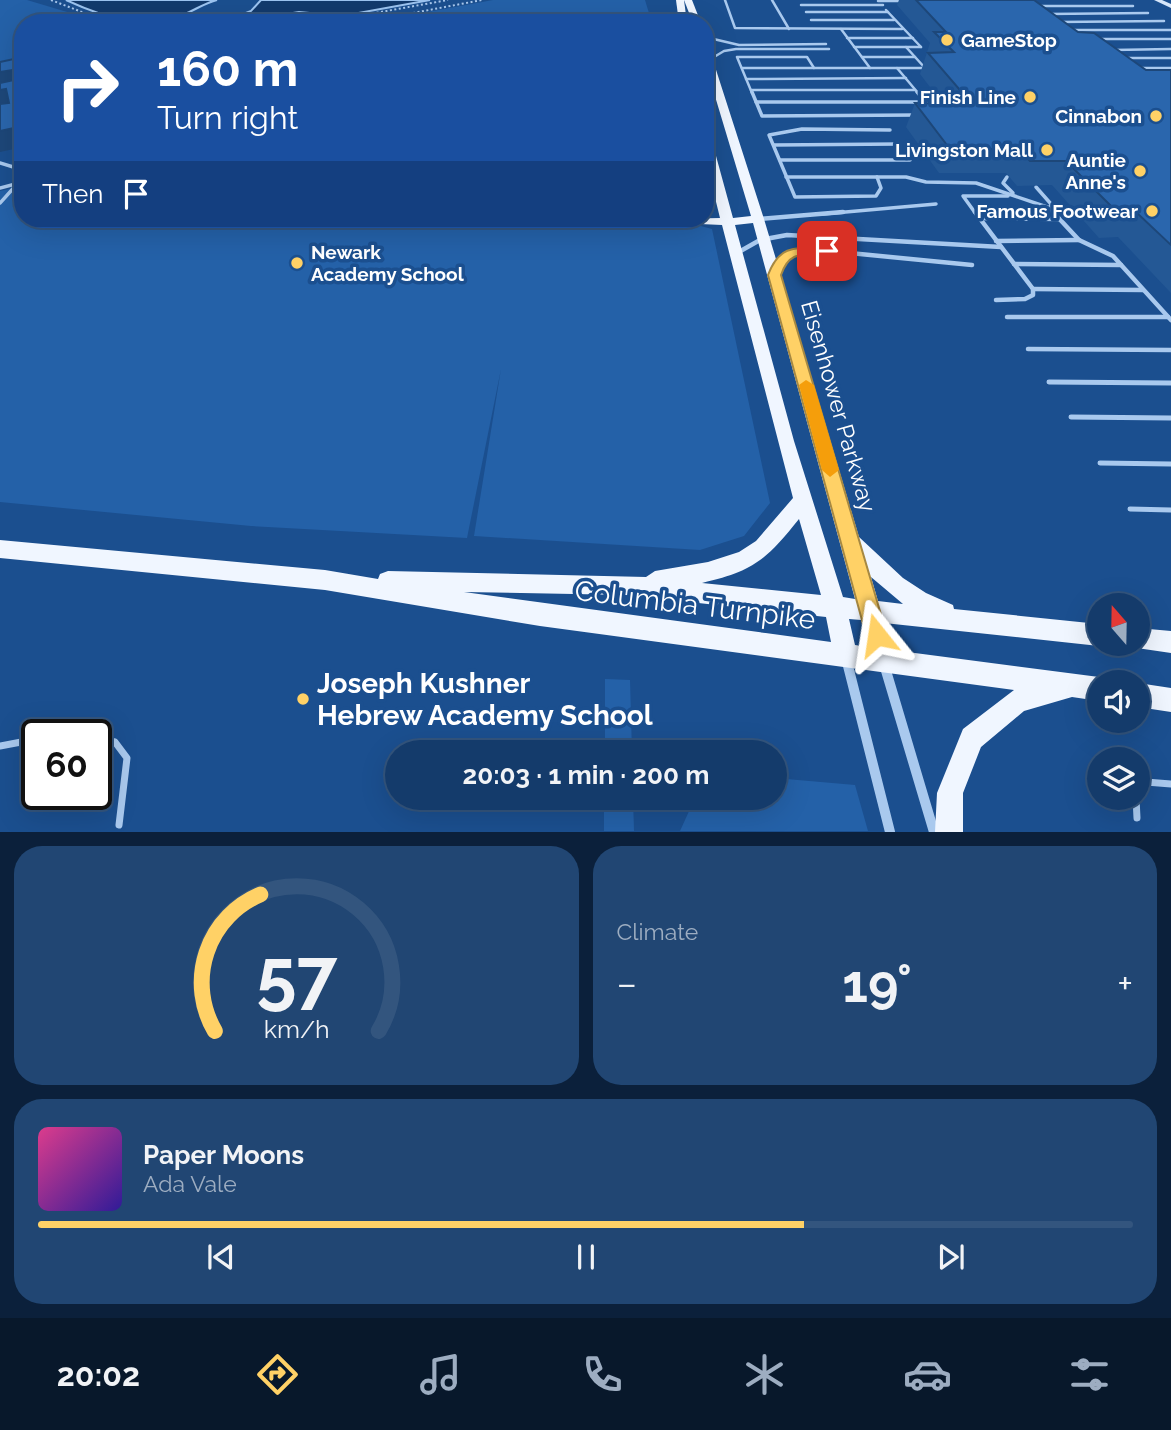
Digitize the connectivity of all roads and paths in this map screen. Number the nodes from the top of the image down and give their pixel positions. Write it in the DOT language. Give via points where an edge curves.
graph roads {
  1 [pos="51,0"];
  2 [pos="448,0"];
  3 [pos="482,0"];
  4 [pos="725,0"];
  5 [pos="772,0"];
  6 [pos="877,0"];
  7 [pos="1157,0"];
  8 [pos="904,1"];
  9 [pos="802,5"];
  10 [pos="883,5"];
  11 [pos="1032,6"];
  12 [pos="1133,6"];
  13 [pos="1171,6"];
  14 [pos="806,12"];
  15 [pos="888,12"];
  16 [pos="1148,13"];
  17 [pos="87,14"];
  18 [pos="369,14"];
  19 [pos="408,14"];
  20 [pos="1040,14"];
  21 [pos="811,20"];
  22 [pos="894,20"];
  23 [pos="1164,21"];
  24 [pos="1050,22"];
  25 [pos="789,29"];
  26 [pos="841,29"];
  27 [pos="902,29"];
  28 [pos="1062,30"];
  29 [pos="1171,30"];
  30 [pos="848,38"];
  31 [pos="913,38"];
  32 [pos="714,39"];
  33 [pos="1088,39"];
  34 [pos="1171,39"];
  35 [pos="826,44"];
  36 [pos="854,47"];
  37 [pos="906,47"];
  38 [pos="829,49"];
  39 [pos="1171,49"];
  40 [pos="1110,50"];
  41 [pos="714,57"];
  42 [pos="862,57"];
  43 [pos="915,57"];
  44 [pos="1124,58"];
  45 [pos="1171,58"];
  46 [pos="742,68"];
  47 [pos="814,68"];
  48 [pos="870,68"];
  49 [pos="897,68"];
  50 [pos="1129,68"];
  51 [pos="1171,68"];
  52 [pos="714,76"];
  53 [pos="906,78"];
  54 [pos="746,79"];
  55 [pos="751,90"];
  56 [pos="915,90"];
  57 [pos="926,102"];
  58 [pos="756,103"];
  59 [pos="890,130"];
  60 [pos="900,144"];
  61 [pos="774,145"];
  62 [pos="780,160"];
  63 [pos="910,160"];
  64 [pos="714,167"];
  65 [pos="786,177"];
  66 [pos="877,177"];
  67 [pos="1007,177"];
  68 [pos="1036,187"];
  69 [pos="14,188"];
  70 [pos="1015,196"];
  71 [pos="0,203"];
  72 [pos="936,204"];
  73 [pos="1050,208"];
  74 [pos="979,218"];
  75 [pos="758,219"];
  76 [pos="1060,219"];
  77 [pos="714,221"];
  78 [pos="729,222"];
  79 [pos="763,238"];
  80 [pos="1079,240"];
  81 [pos="996,241"];
  82 [pos="1001,247"];
  83 [pos="737,253"];
  84 [pos="1014,264"];
  85 [pos="972,265"];
  86 [pos="1121,265"];
  87 [pos="774,275"];
  88 [pos="1033,289"];
  89 [pos="1143,290"];
  90 [pos="996,300"];
  91 [pos="1007,317"];
  92 [pos="1169,319"];
  93 [pos="1028,349"];
  94 [pos="1171,350"];
  95 [pos="1049,382"];
  96 [pos="1171,383"];
  97 [pos="1071,417"];
  98 [pos="1171,418"];
  99 [pos="1100,463"];
  100 [pos="1171,464"];
  101 [pos="804,499"];
  102 [pos="1130,509"];
  103 [pos="1171,510"];
  104 [pos="850,539"];
  105 [pos="0,549"];
  106 [pos="325,580"];
  107 [pos="626,585"];
  108 [pos="835,606"];
  109 [pos="871,612"];
  110 [pos="971,623"];
  111 [pos="1087,634"];
  112 [pos="1150,640"];
  113 [pos="1171,642"];
  114 [pos="845,654"];
  115 [pos="883,658"];
  116 [pos="1087,687"];
  117 [pos="1150,697"];
  118 [pos="1171,700"];
  119 [pos="112,741"];
  120 [pos="21,742"];
  121 [pos="0,746"];
  122 [pos="1150,782"];
  123 [pos="1171,783"];
  124 [pos="1136,810"];
  125 [pos="1136,818"];
  126 [pos="119,825"];
  127 [pos="890,831"];
  128 [pos="934,831"];
  129 [pos="949,831"];
  1 -- 17 [label="path"];
  2 -- 18 [label="path"];
  3 -- 19 [label="path"];
  4 -- 25 [label="lane" via="735,28"];
  5 -- 25 [label="lane"];
  6 -- 8 [label="lane"];
  6 -- 10 [label="lane"];
  7 -- 13 [label="street"];
  9 -- 10 [label="lane"];
  10 -- 15 [label="lane"];
  11 -- 12 [label="lane"];
  14 -- 15 [label="lane"];
  15 -- 22 [label="lane"];
  16 -- 20 [label="lane"];
  21 -- 22 [label="lane"];
  22 -- 27 [label="lane"];
  23 -- 24 [label="lane"];
  25 -- 26 [label="lane"];
  26 -- 27 [label="lane"];
  26 -- 30 [label="lane"];
  27 -- 31 [label="lane"];
  28 -- 29 [label="lane"];
  30 -- 31 [label="lane"];
  30 -- 36 [label="lane"];
  31 -- 37 [label="lane" via="921,47"];
  32 -- 35 [label="lane" via="739,45"];
  33 -- 34 [label="lane"];
  36 -- 37 [label="lane"];
  36 -- 42 [label="lane"];
  37 -- 43 [label="lane"];
  38 -- 41 [label="lane" via="736,48"];
  39 -- 40 [label="lane"];
  42 -- 43 [label="lane"];
  42 -- 48 [label="lane"];
  43 -- 49 [label="lane" via="925,68"];
  44 -- 45 [label="lane"];
  46 -- 47 [label="lane"];
  46 -- 47 [label="lane" via="737,57 807,57"];
  46 -- 54 [label="lane"];
  47 -- 48 [label="lane"];
  48 -- 49 [label="lane"];
  49 -- 53 [label="lane"];
  50 -- 51 [label="lane"];
  52 -- 75 [label="main road, Eisenhower Parkway"];
  53 -- 54 [label="lane"];
  53 -- 56 [label="lane"];
  54 -- 55 [label="lane"];
  55 -- 56 [label="lane"];
  55 -- 58 [label="lane"];
  56 -- 57 [label="lane"];
  57 -- 58 [label="lane"];
  57 -- 58 [label="lane" via="937,115 762,116"];
  59 -- 61 [label="lane" via="802,129 769,135"];
  60 -- 61 [label="lane"];
  61 -- 62 [label="lane"];
  62 -- 63 [label="lane"];
  62 -- 65 [label="lane"];
  64 -- 78 [label="main road"];
  65 -- 66 [label="lane"];
  65 -- 66 [label="lane" via="795,197 876,196 881,188"];
  66 -- 70 [label="lane" via="976,183"];
  67 -- 70 [label="lane" via="1003,183"];
  68 -- 73 [label="lane"];
  69 -- 71 [label="lane"];
  70 -- 73 [label="lane"];
  70 -- 74 [label="lane" via="963,197"];
  72 -- 75 [label="lane"];
  73 -- 76 [label="lane"];
  74 -- 76 [label="lane"];
  74 -- 81 [label="lane"];
  75 -- 78 [label="main road"];
  75 -- 79 [label="main road, Eisenhower Parkway"];
  76 -- 80 [label="lane"];
  77 -- 78 [label="main road"];
  78 -- 83 [label="main road"];
  79 -- 82 [label="lane" via="819,236"];
  79 -- 83 [label="lane"];
  79 -- 87 [label="main road, Eisenhower Parkway"];
  80 -- 81 [label="lane"];
  80 -- 86 [label="lane" via="1113,256"];
  81 -- 82 [label="lane"];
  82 -- 84 [label="lane"];
  83 -- 101 [label="main road"];
  84 -- 86 [label="lane"];
  84 -- 88 [label="lane"];
  85 -- 87 [label="lane" via="819,250 792,252 780,261"];
  86 -- 89 [label="lane"];
  87 -- 104 [label="main road, Eisenhower Parkway"];
  88 -- 89 [label="lane"];
  88 -- 90 [label="lane" via="1025,299"];
  89 -- 92 [label="lane"];
  91 -- 92 [label="lane"];
  93 -- 94 [label="lane"];
  95 -- 96 [label="lane"];
  97 -- 98 [label="lane"];
  99 -- 100 [label="lane"];
  101 -- 107 [label="main road" via="760,551 704,574"];
  101 -- 108 [label="main road"];
  102 -- 103 [label="lane"];
  104 -- 109 [label="main road, Eisenhower Parkway"];
  104 -- 110 [label="main road" via="885,580 920,604"];
  105 -- 106 [label="main road, Columbia Turnpike"];
  106 -- 107 [label="main road, Columbia Turnpike"];
  106 -- 114 [label="main road, Columbia Turnpike" via="540,615"];
  107 -- 108 [label="main road, Columbia Turnpike"];
  108 -- 109 [label="main road, Columbia Turnpike"];
  108 -- 114 [label="main road"];
  109 -- 110 [label="main road, Columbia Turnpike"];
  109 -- 115 [label="main road, Eisenhower Parkway"];
  110 -- 111 [label="main road, Columbia Turnpike"];
  112 -- 113 [label="main road"];
  114 -- 115 [label="main road, Columbia Turnpike"];
  114 -- 127 [label="street"];
  115 -- 116 [label="main road, Columbia Turnpike"];
  115 -- 128 [label="street"];
  116 -- 129 [label="main road" via="1018,700 972,738 950,793"];
  117 -- 118 [label="main road"];
  119 -- 126 [label="lane" via="127,758"];
  120 -- 121 [label="lane"];
  122 -- 123 [label="lane"];
  124 -- 125 [label="lane"];
}
